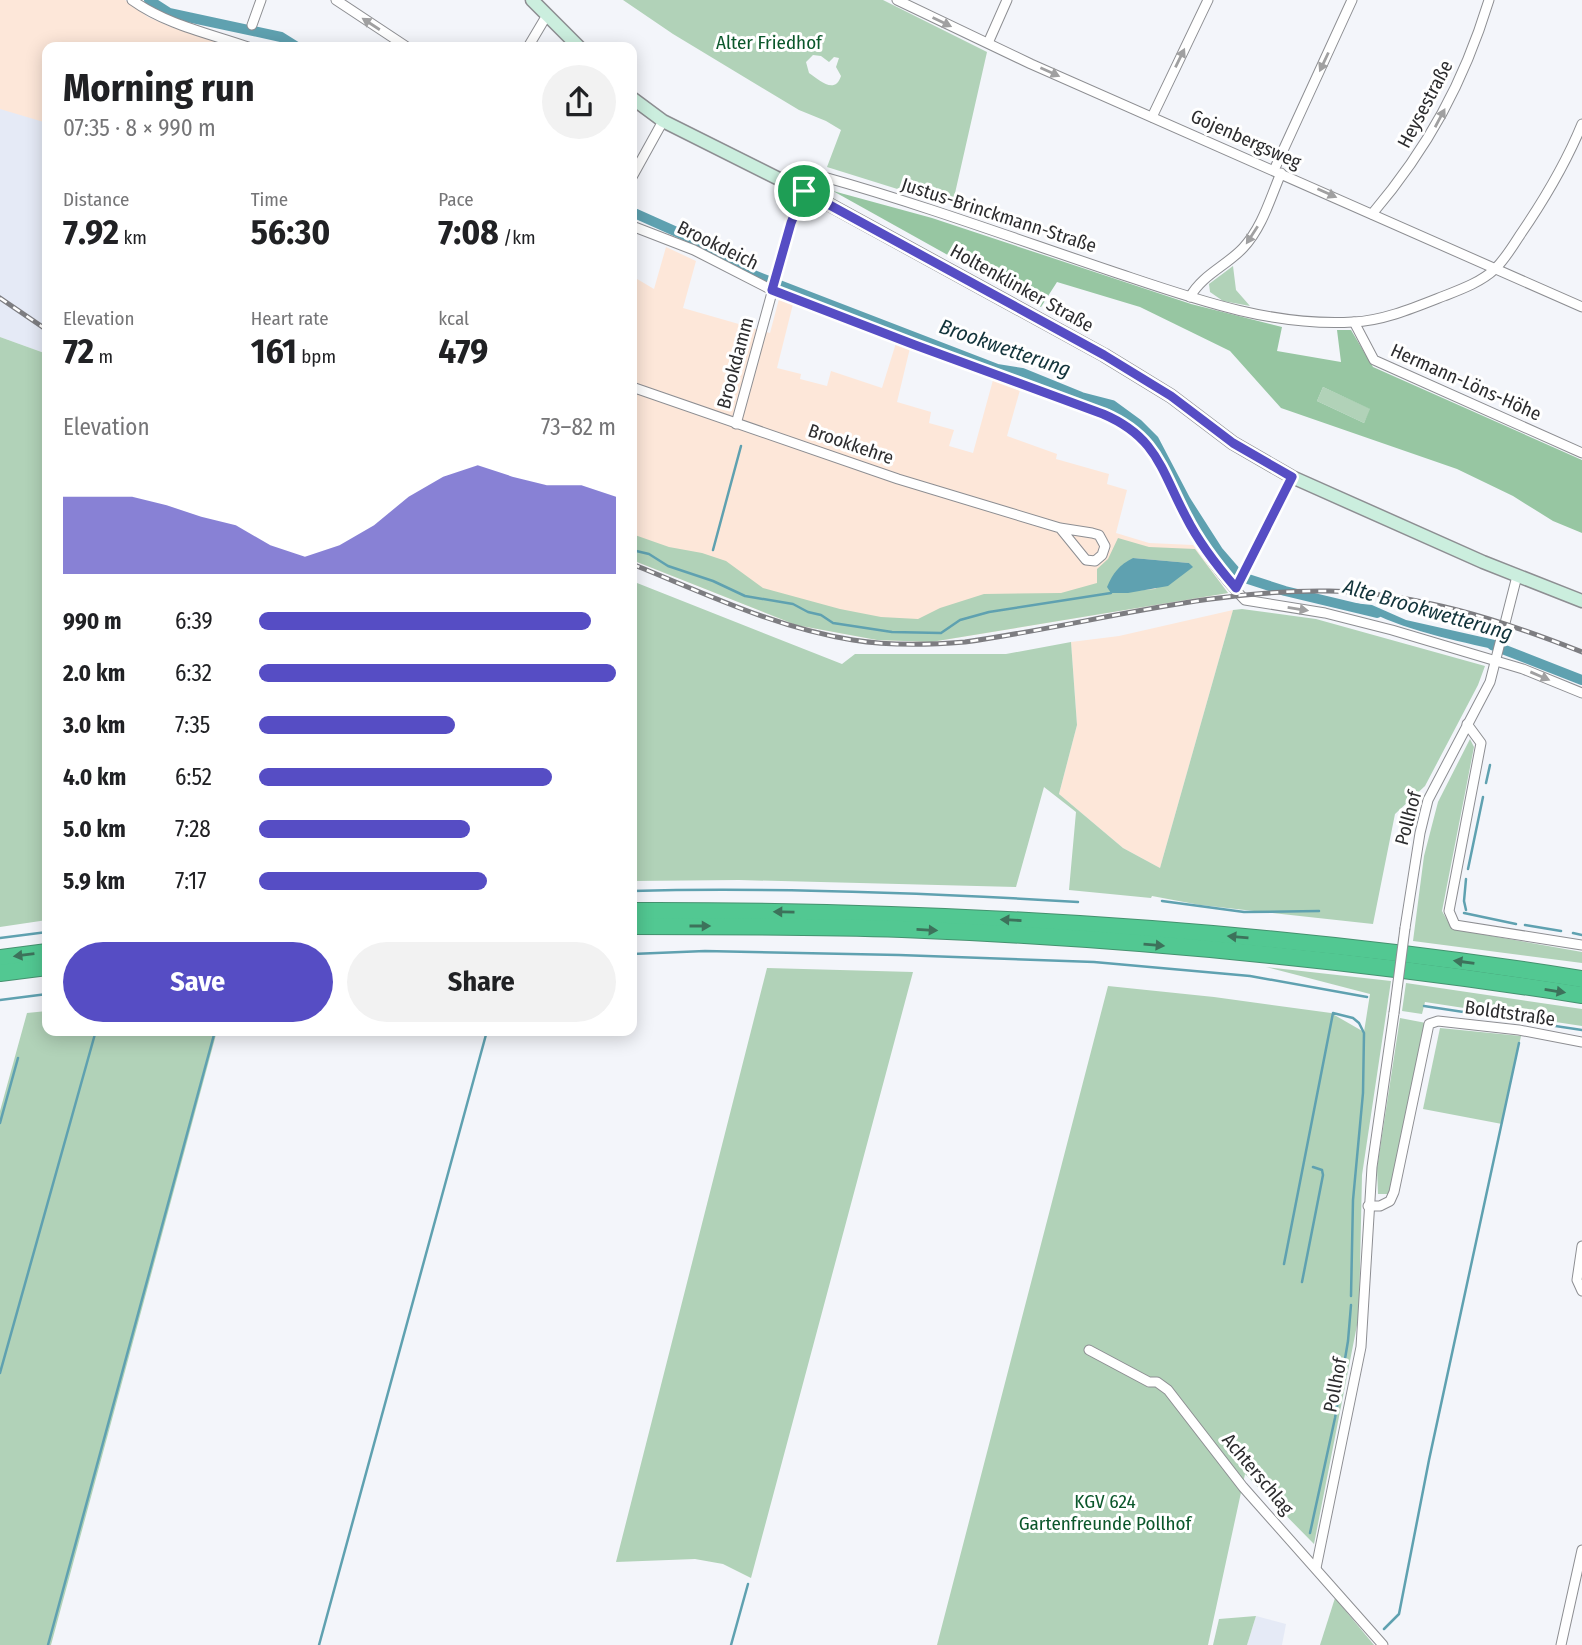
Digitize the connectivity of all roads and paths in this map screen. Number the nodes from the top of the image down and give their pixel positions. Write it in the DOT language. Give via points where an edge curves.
graph roads {
  1 [pos="132,0"];
  2 [pos="261,0"];
  3 [pos="335,0"];
  4 [pos="532,0"];
  5 [pos="897,0"];
  6 [pos="924,0"];
  7 [pos="1007,0"];
  8 [pos="1208,0"];
  9 [pos="1352,0"];
  10 [pos="1489,0"];
  11 [pos="919,11"];
  12 [pos="547,15"];
  13 [pos="252,26"];
  14 [pos="232,42"];
  15 [pos="399,42"];
  16 [pos="531,42"];
  17 [pos="574,42"];
  18 [pos="988,43"];
  19 [pos="637,102"];
  20 [pos="1152,117"];
  21 [pos="663,121"];
  22 [pos="1582,124"];
  23 [pos="637,168"];
  24 [pos="1278,172"];
  25 [pos="804,191"];
  26 [pos="1373,214"];
  27 [pos="637,228"];
  28 [pos="1495,269"];
  29 [pos="774,284"];
  30 [pos="1190,297"];
  31 [pos="1582,307"];
  32 [pos="1354,323"];
  33 [pos="637,389"];
  34 [pos="736,424"];
  35 [pos="1582,453"];
  36 [pos="1292,477"];
  37 [pos="1060,528"];
  38 [pos="1517,576"];
  39 [pos="1236,588"];
  40 [pos="1582,601"];
  41 [pos="1497,661"];
  42 [pos="1582,693"];
  43 [pos="1467,724"];
  44 [pos="637,912"];
  45 [pos="637,926"];
  46 [pos="1582,945"];
  47 [pos="42,953"];
  48 [pos="0,958"];
  49 [pos="42,968"];
  50 [pos="0,972"];
  51 [pos="1582,979"];
  52 [pos="1582,995"];
  53 [pos="1582,1042"];
  54 [pos="1368,1206"];
  55 [pos="1582,1246"];
  56 [pos="1582,1291"];
  57 [pos="1089,1350"];
  58 [pos="1582,1550"];
  59 [pos="1316,1567"];
  60 [pos="1383,1645"];
  61 [pos="1561,1645"];
  1 -- 14 [label="street" via="171,23"];
  2 -- 13 [label="street"];
  15 -- 3 [label="street, one-way"];
  4 -- 12 [label="main road"];
  5 -- 11 [label="street, Gojenbergsweg"];
  6 -- 11 [label="street"];
  7 -- 18 [label="street"];
  20 -- 8 [label="street, one-way"];
  9 -- 24 [label="street, one-way"];
  26 -- 10 [label="street, Heysestraße, one-way" via="1431,133 1469,58"];
  11 -- 18 [label="street, Gojenbergsweg, one-way"];
  12 -- 16 [label="street"];
  12 -- 17 [label="main road"];
  18 -- 20 [label="street, Gojenbergsweg, one-way"];
  19 -- 21 [label="main road, Holtenklinker Straße"];
  20 -- 24 [label="street, Gojenbergsweg"];
  21 -- 23 [label="street"];
  21 -- 25 [label="main road, Holtenklinker Straße"];
  22 -- 28 [label="street, Justus-Brinckmann-Straße" via="1554,181"];
  24 -- 26 [label="street, Gojenbergsweg, one-way"];
  24 -- 30 [label="street, one-way" via="1257,228"];
  25 -- 29 [label="street, Brookdamm"];
  25 -- 30 [label="street, Justus-Brinckmann-Straße" via="812,177 830,179"];
  25 -- 36 [label="main road, Holtenklinker Straße" via="1104,355 1171,396 1233,443"];
  26 -- 28 [label="street, Gojenbergsweg"];
  27 -- 29 [label="street, Brookdeich"];
  28 -- 31 [label="street, Gojenbergsweg"];
  28 -- 32 [label="street, Justus-Brinckmann-Straße" via="1474,284 1435,300"];
  29 -- 34 [label="street, Brookdamm"];
  29 -- 39 [label="street, Brookdeich" via="915,345 1126,425 1149,445 1202,544"];
  30 -- 32 [label="street, Justus-Brinckmann-Straße" via="1237,311"];
  32 -- 35 [label="street, Hermann-Löns-Höhe" via="1374,360"];
  33 -- 34 [label="street, Brookkehre"];
  34 -- 37 [label="street, Brookkehre"];
  36 -- 38 [label="main road, Holtenklinker Straße"];
  36 -- 39 [label="street"];
  37 -- 37 [label="street, Brookkehre" via="1099,535 1105,546 1102,555 1095,561 1086,560"];
  38 -- 40 [label="main road, Holtenklinker Straße"];
  38 -- 41 [label="street, Pollhof"];
  39 -- 41 [label="street, Brookdeich, one-way" via="1248,601 1325,613"];
  41 -- 42 [label="street, Brookdeich, one-way"];
  41 -- 43 [label="street, Pollhof"];
  43 -- 46 [label="street" via="1481,743 1449,911 1455,925"];
  43 -- 54 [label="street, Pollhof, bridge" via="1428,800 1420,832"];
  51 -- 44 [label="highway, one-way" via="1412,955 1121,927 901,914"];
  45 -- 52 [label="highway, one-way" via="901,929 1120,942 1396,969"];
  47 -- 48 [label="highway, one-way"];
  49 -- 50 [label="highway"];
  53 -- 54 [label="street, Boldtstraße" via="1432,1021 1394,1192 1390,1201"];
  54 -- 59 [label="street, Pollhof" via="1361,1347"];
  55 -- 56 [label="street" via="1577,1280"];
  57 -- 59 [label="street, Achterschlag" via="1168,1391 1243,1487"];
  58 -- 61 [label="street"];
  59 -- 60 [label="street, Achterschlag"];
}
